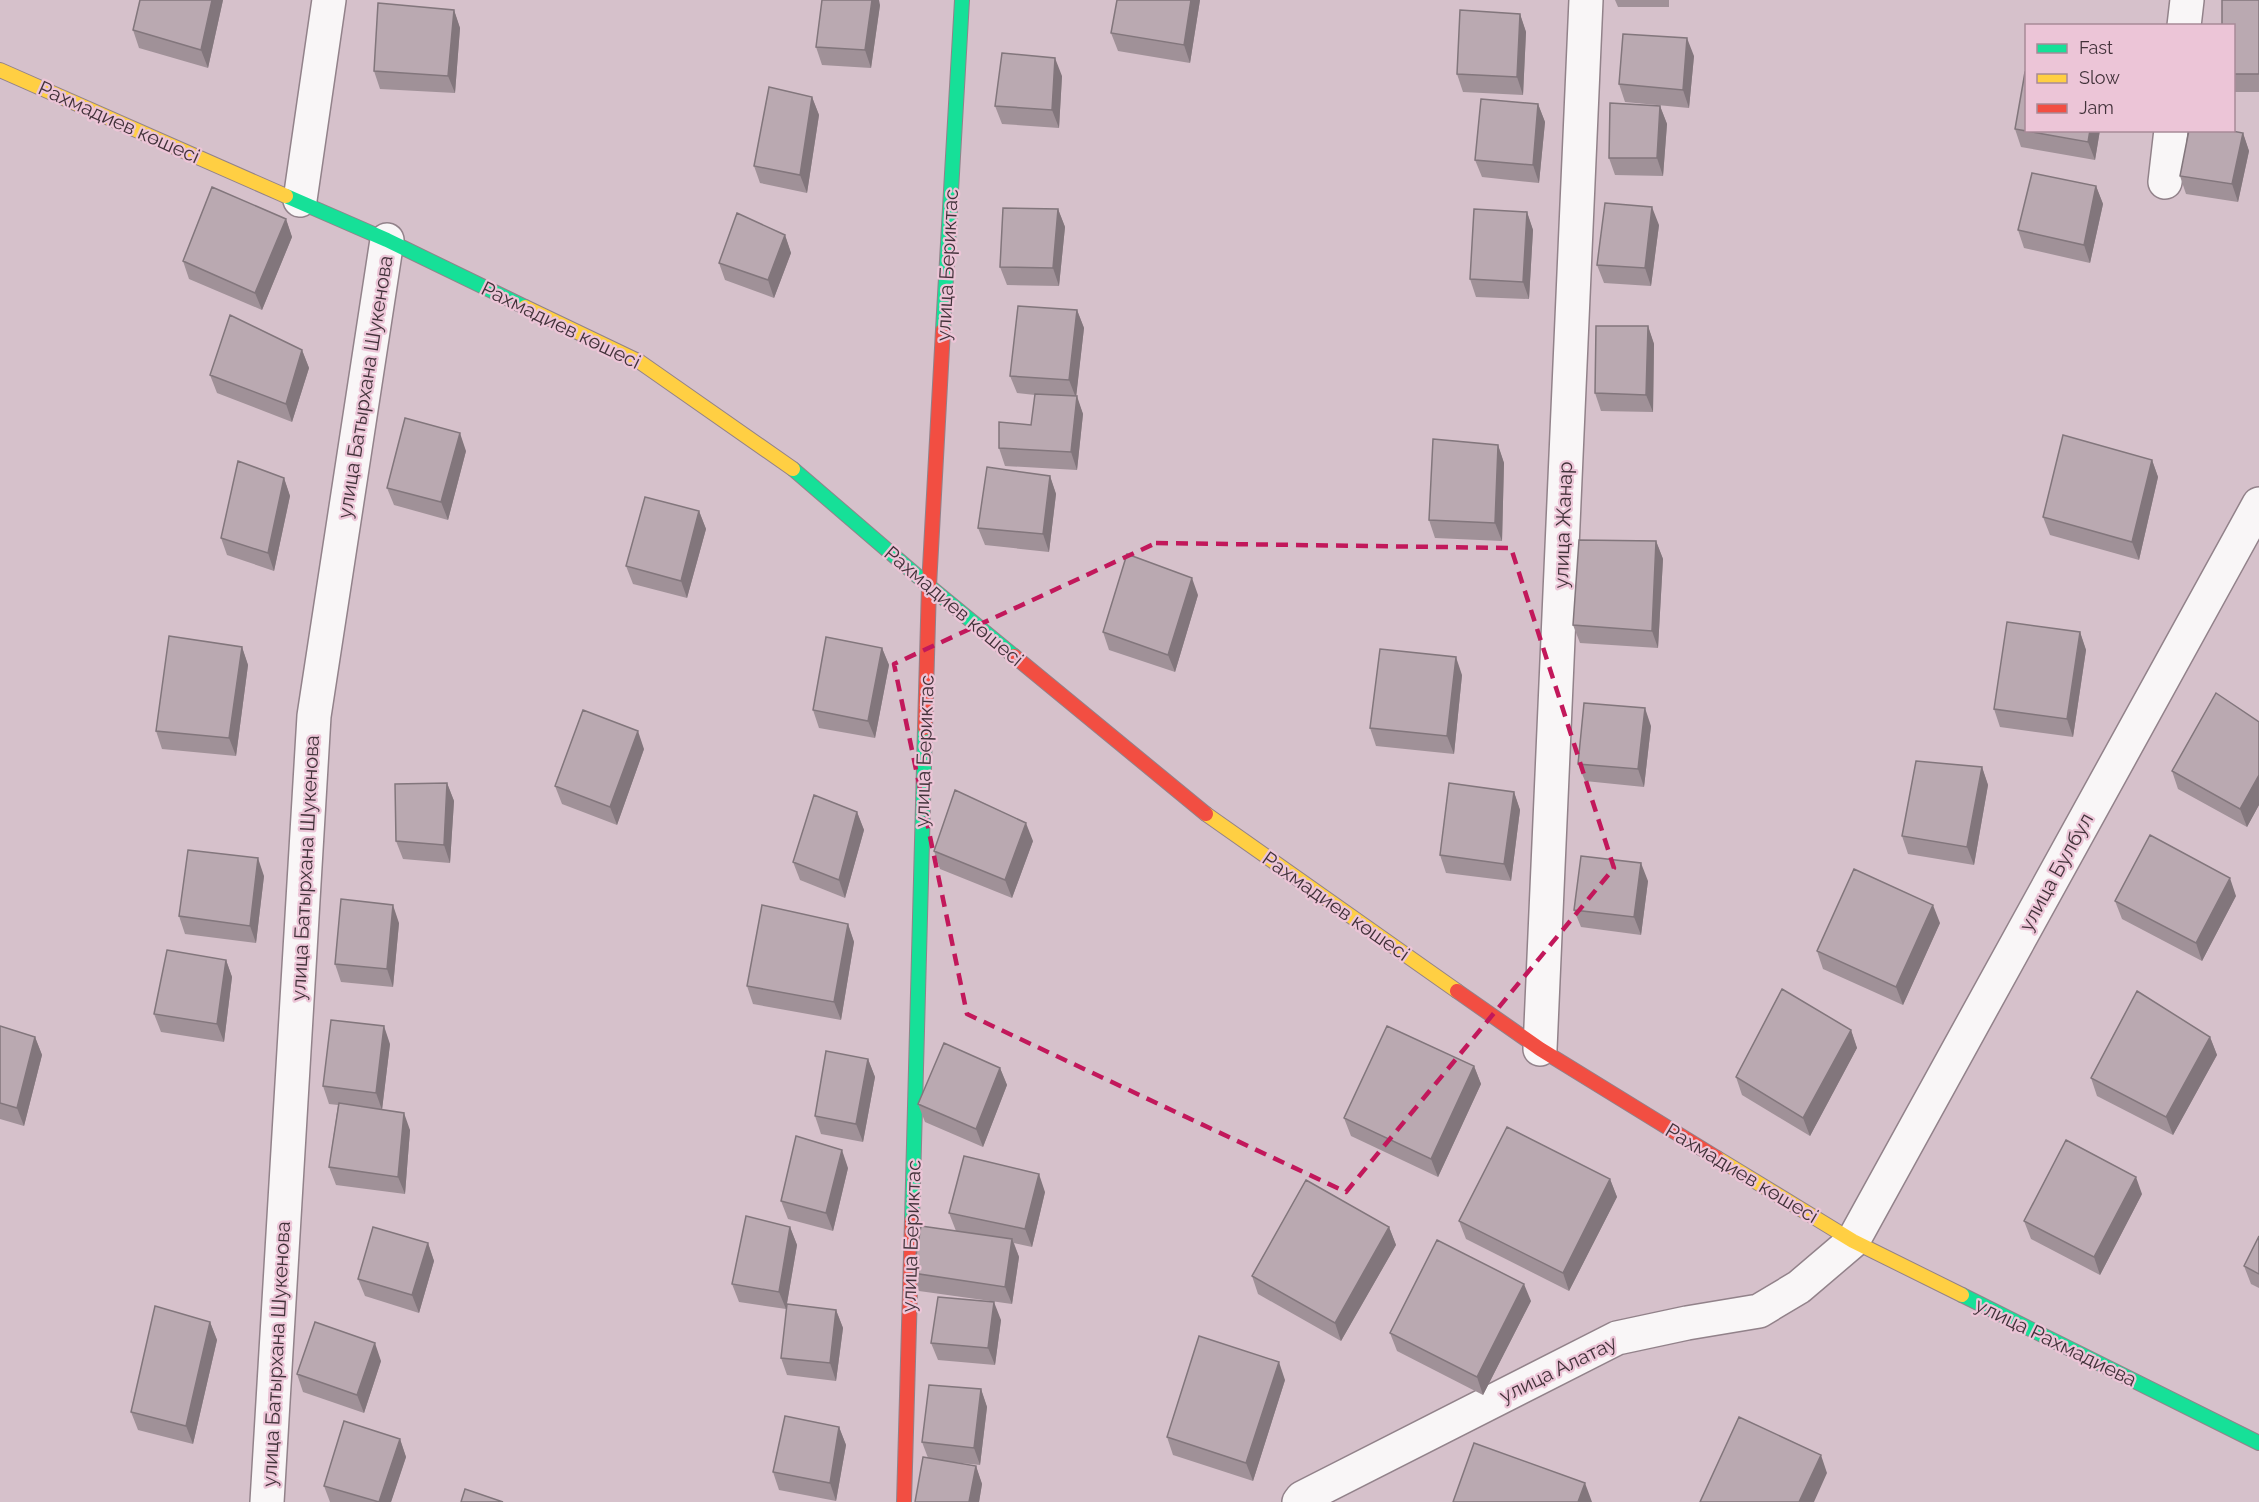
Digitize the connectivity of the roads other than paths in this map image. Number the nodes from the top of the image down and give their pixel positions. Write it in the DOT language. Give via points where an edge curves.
graph roads {
  1 [pos="329,0"];
  2 [pos="962,0"];
  3 [pos="1586,0"];
  4 [pos="2187,0"];
  5 [pos="2184,24"];
  6 [pos="0,70"];
  7 [pos="2171,132"];
  8 [pos="2165,182"];
  9 [pos="300,200"];
  10 [pos="387,240"];
  11 [pos="2259,504"];
  12 [pos="929,586"];
  13 [pos="1540,1049"];
  14 [pos="1853,1241"];
  15 [pos="2259,1443"];
  16 [pos="267,1502"];
  17 [pos="904,1502"];
  18 [pos="1299,1502"];
  1 -- 9 [label="street"];
  2 -- 12 [label="street, улица Бериктас"];
  3 -- 13 [label="street, улица Жанар"];
  4 -- 5 [label="street"];
  6 -- 9 [label="street, Рахмадиев көшесі"];
  7 -- 8 [label="street"];
  9 -- 10 [label="street, Рахмадиев көшесі"];
  10 -- 12 [label="street, Рахмадиев көшесі" via="640,362 790,466"];
  10 -- 16 [label="street, улица Батырхана Шукенова" via="314,716"];
  11 -- 14 [label="street, улица Булбул"];
  12 -- 13 [label="street, Рахмадиев көшесі" via="1217,823"];
  12 -- 17 [label="street, улица Бериктас"];
  13 -- 14 [label="street, Рахмадиев көшесі"];
  14 -- 15 [label="street, улица Рахмадиева"];
  14 -- 18 [label="street, улица Алатау" via="1799,1287 1760,1311 1617,1338"];
}
